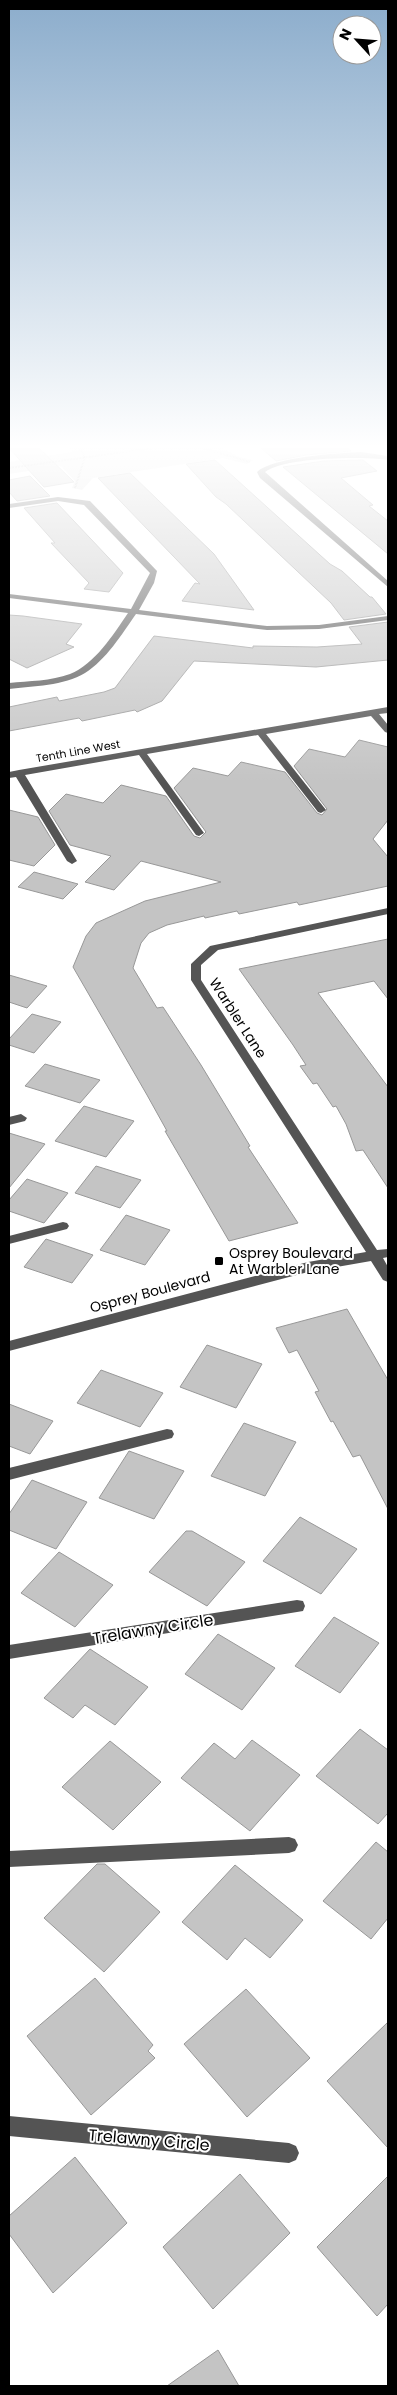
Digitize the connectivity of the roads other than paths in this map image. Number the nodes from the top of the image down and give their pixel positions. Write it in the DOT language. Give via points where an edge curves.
graph roads {
  1 [pos="140,560"];
  2 [pos="359,560"];
  3 [pos="388,585"];
  4 [pos="9,596"];
  5 [pos="134,612"];
  6 [pos="388,618"];
  7 [pos="9,686"];
  8 [pos="388,710"];
  9 [pos="373,712"];
  10 [pos="388,730"];
  11 [pos="260,732"];
  12 [pos="141,752"];
  13 [pos="19,773"];
  14 [pos="9,775"];
  15 [pos="321,810"];
  16 [pos="199,833"];
  17 [pos="72,861"];
  18 [pos="388,911"];
  19 [pos="63,1226"];
  20 [pos="9,1240"];
  21 [pos="388,1252"];
  22 [pos="373,1255"];
  23 [pos="388,1277"];
  24 [pos="9,1346"];
  25 [pos="167,1434"];
  26 [pos="9,1474"];
  27 [pos="297,1606"];
  28 [pos="9,1652"];
  29 [pos="289,1845"];
  30 [pos="9,1859"];
  31 [pos="9,2126"];
  32 [pos="289,2153"];
  1 -- 5 [label="street" via="154,574"];
  2 -- 3 [label="street"];
  4 -- 5 [label="street"];
  5 -- 6 [label="street" via="267,628 320,627"];
  5 -- 7 [label="street" via="95,661 82,672"];
  8 -- 9 [label="street, Tenth Line West"];
  9 -- 10 [label="street"];
  9 -- 11 [label="street, Tenth Line West"];
  11 -- 12 [label="street, Tenth Line West"];
  11 -- 15 [label="street"];
  12 -- 13 [label="street, Tenth Line West"];
  12 -- 16 [label="street, Tenth Line West"];
  13 -- 14 [label="street, Tenth Line West"];
  13 -- 17 [label="street, Tenth Line West"];
  18 -- 22 [label="street, Warbler Lane" via="214,948 196,964 196,980"];
  19 -- 20 [label="street"];
  21 -- 22 [label="street, Osprey Boulevard"];
  22 -- 23 [label="street, Warbler Lane"];
  22 -- 24 [label="street, Osprey Boulevard" via="255,1281"];
  25 -- 26 [label="street"];
  27 -- 28 [label="street, Trelawny Circle"];
  29 -- 30 [label="street"];
  31 -- 32 [label="street, Trelawny Circle"];
}
